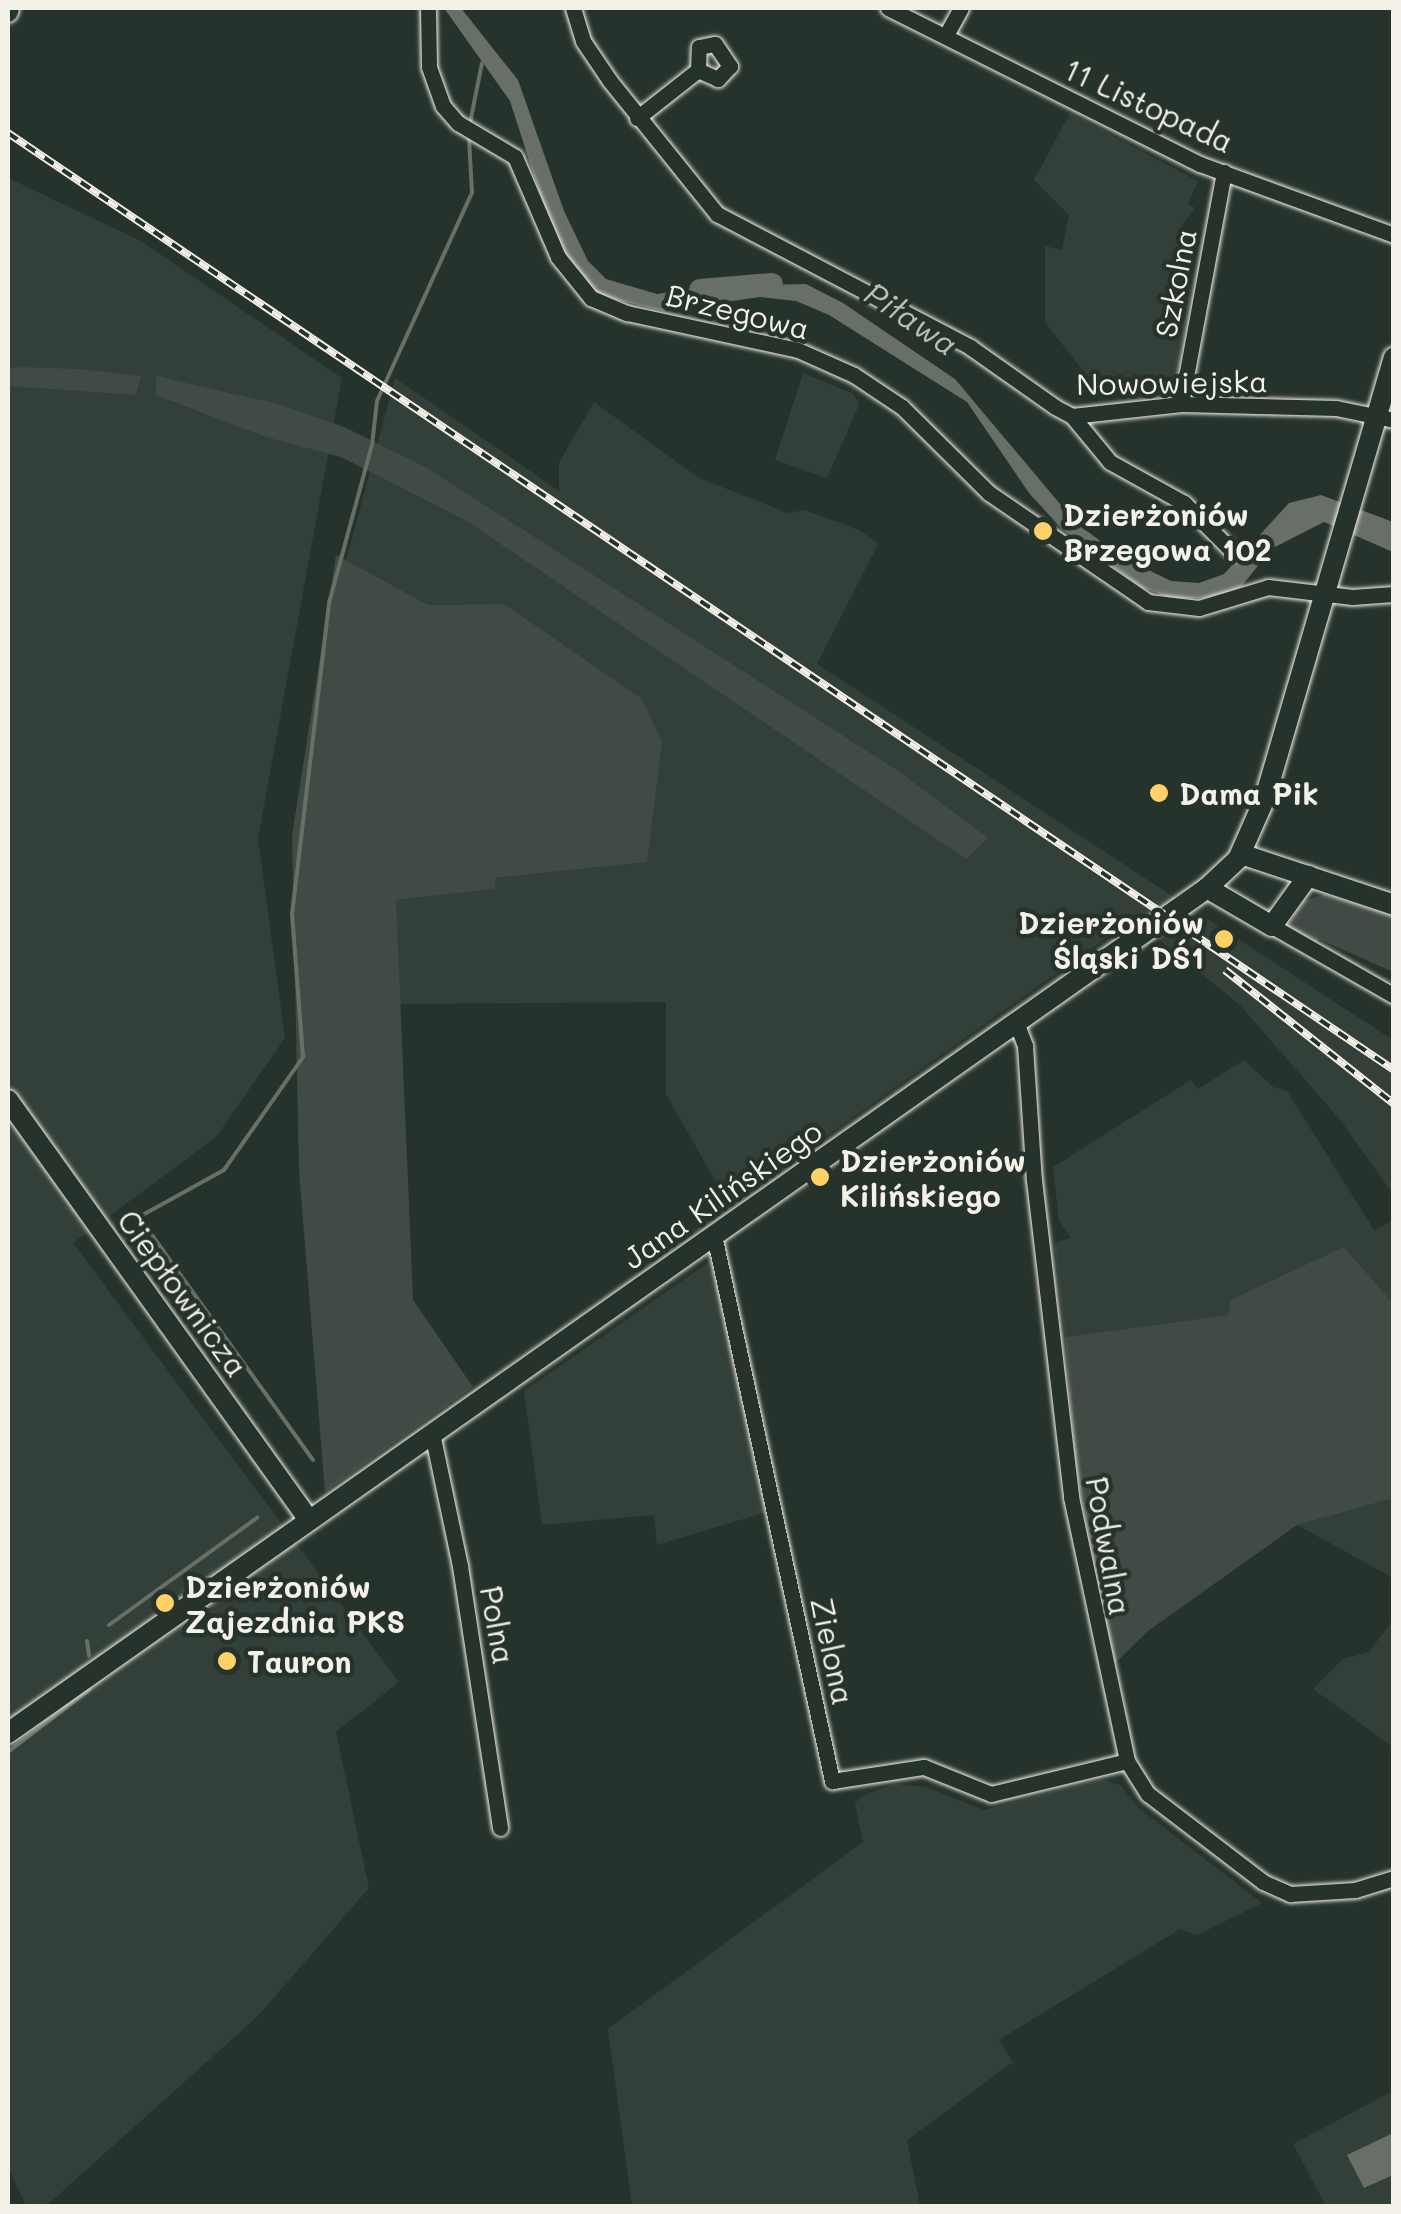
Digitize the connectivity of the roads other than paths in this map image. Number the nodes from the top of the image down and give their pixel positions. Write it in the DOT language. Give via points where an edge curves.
graph roads {
  1 [pos="428,8"];
  2 [pos="572,8"];
  3 [pos="888,8"];
  4 [pos="961,8"];
  5 [pos="946,35"];
  6 [pos="698,70"];
  7 [pos="637,118"];
  8 [pos="1224,172"];
  9 [pos="1394,235"];
  10 [pos="1394,358"];
  11 [pos="1181,404"];
  12 [pos="1072,416"];
  13 [pos="1386,417"];
  14 [pos="1234,553"];
  15 [pos="1322,594"];
  16 [pos="1394,594"];
  17 [pos="1242,854"];
  18 [pos="1308,876"];
  19 [pos="1207,888"];
  20 [pos="1394,905"];
  21 [pos="1272,926"];
  22 [pos="1394,996"];
  23 [pos="1016,1022"];
  24 [pos="8,1100"];
  25 [pos="714,1235"];
  26 [pos="432,1433"];
  27 [pos="309,1520"];
  28 [pos="8,1733"];
  29 [pos="1127,1761"];
  30 [pos="500,1828"];
  31 [pos="1394,1878"];
  1 -- 15 [label="street, Brzegowa" via="432,79 443,106 515,156 558,257 591,298 627,313 798,350 854,375 902,407 989,493 1123,590 1178,609 1268,587"];
  2 -- 7 [label="street, Nowowiejska" via="583,42"];
  3 -- 5 [label="street, 11 Listopada"];
  4 -- 5 [label="street"];
  5 -- 8 [label="street, 11 Listopada"];
  6 -- 7 [label="street"];
  7 -- 12 [label="street, Nowowiejska" via="695,194 729,222 970,347"];
  8 -- 9 [label="street, 11 Listopada"];
  8 -- 11 [label="street, Szkolna"];
  10 -- 13 [label="street, Jana Kilińskiego"];
  11 -- 12 [label="street, Nowowiejska"];
  11 -- 13 [label="street, Nowowiejska"];
  12 -- 14 [label="street" via="1110,462 1184,503"];
  13 -- 15 [label="street, Jana Kilińskiego" via="1352,493"];
  15 -- 16 [label="street, Brzegowa"];
  15 -- 17 [label="street, Jana Kilińskiego" via="1266,798"];
  17 -- 18 [label="street"];
  17 -- 19 [label="street, Jana Kilińskiego"];
  18 -- 20 [label="street"];
  18 -- 21 [label="street"];
  19 -- 21 [label="street"];
  19 -- 23 [label="street, Jana Kilińskiego"];
  21 -- 22 [label="street"];
  23 -- 25 [label="street, Jana Kilińskiego"];
  23 -- 29 [label="street, Podwalna" via="1025,1046 1071,1498"];
  24 -- 27 [label="street, Ciepłownicza"];
  25 -- 26 [label="street, Jana Kilińskiego"];
  25 -- 29 [label="street, Zielona" via="832,1781 924,1768 991,1794"];
  26 -- 27 [label="street, Jana Kilińskiego"];
  26 -- 30 [label="street, Polna" via="466,1601"];
  27 -- 28 [label="street, Jana Kilińskiego"];
  29 -- 31 [label="street, Podwalna" via="1148,1794 1263,1882 1290,1894 1355,1890"];
}
